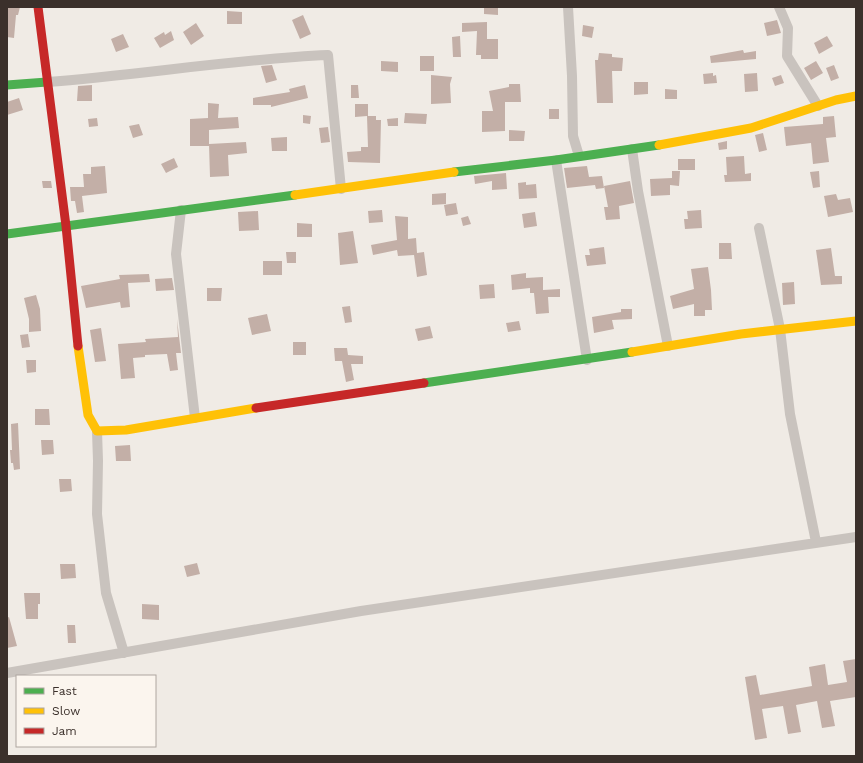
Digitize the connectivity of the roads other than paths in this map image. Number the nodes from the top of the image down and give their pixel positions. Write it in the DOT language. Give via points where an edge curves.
graph roads {
  1 [pos="38,7"];
  2 [pos="568,7"];
  3 [pos="779,7"];
  4 [pos="48,82"];
  5 [pos="7,85"];
  6 [pos="856,96"];
  7 [pos="818,106"];
  8 [pos="632,149"];
  9 [pos="579,156"];
  10 [pos="556,160"];
  11 [pos="341,189"];
  12 [pos="181,210"];
  13 [pos="66,226"];
  14 [pos="759,228"];
  15 [pos="7,234"];
  16 [pos="856,321"];
  17 [pos="780,329"];
  18 [pos="668,346"];
  19 [pos="587,360"];
  20 [pos="195,418"];
  21 [pos="97,431"];
  22 [pos="856,537"];
  23 [pos="816,542"];
  24 [pos="124,653"];
  25 [pos="7,673"];
  1 -- 4 [label="street"];
  2 -- 9 [label="street" via="573,136"];
  3 -- 7 [label="street" via="788,28 787,56"];
  4 -- 5 [label="street"];
  4 -- 11 [label="street" via="255,59 328,55"];
  4 -- 13 [label="street"];
  6 -- 7 [label="street"];
  7 -- 8 [label="street" via="750,128"];
  8 -- 9 [label="street"];
  8 -- 18 [label="street"];
  9 -- 10 [label="street"];
  10 -- 11 [label="street"];
  10 -- 19 [label="street"];
  11 -- 12 [label="street"];
  12 -- 13 [label="street"];
  12 -- 20 [label="street" via="176,254"];
  13 -- 15 [label="street"];
  13 -- 21 [label="street" via="74,317 88,415"];
  14 -- 17 [label="street"];
  16 -- 17 [label="street"];
  17 -- 18 [label="street"];
  17 -- 23 [label="street" via="790,414"];
  18 -- 19 [label="street"];
  19 -- 20 [label="street"];
  20 -- 21 [label="street" via="126,430"];
  21 -- 24 [label="street" via="98,514 106,593"];
  22 -- 23 [label="street"];
  23 -- 24 [label="street" via="361,611"];
  24 -- 25 [label="street"];
}
